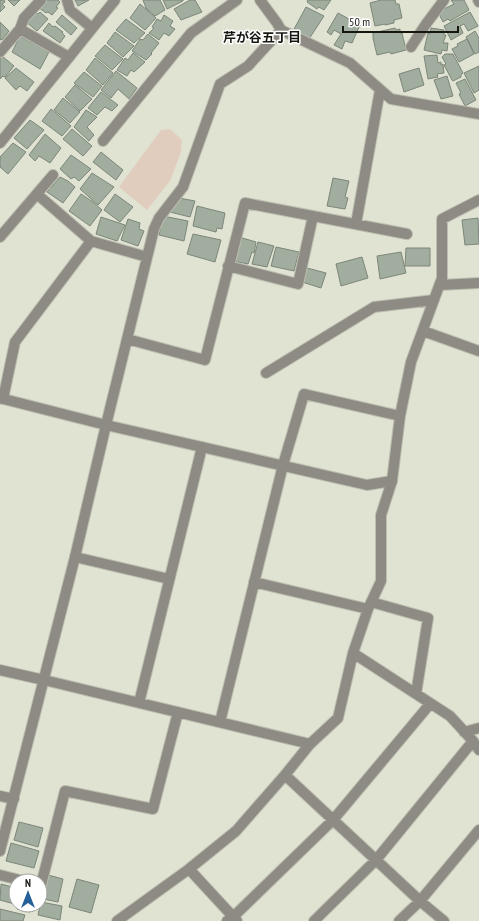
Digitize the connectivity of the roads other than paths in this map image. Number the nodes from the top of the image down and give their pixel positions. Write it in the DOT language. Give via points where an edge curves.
graph roads {
  1 [pos="41,0"];
  2 [pos="67,0"];
  3 [pos="115,0"];
  4 [pos="237,0"];
  5 [pos="260,0"];
  6 [pos="444,0"];
  7 [pos="92,28"];
  8 [pos="20,29"];
  9 [pos="281,30"];
  10 [pos="411,46"];
  11 [pos="1,48"];
  12 [pos="69,57"];
  13 [pos="380,90"];
  14 [pos="479,114"];
  15 [pos="103,141"];
  16 [pos="0,143"];
  17 [pos="53,175"];
  18 [pos="37,194"];
  19 [pos="479,200"];
  20 [pos="314,216"];
  21 [pos="356,224"];
  22 [pos="407,234"];
  23 [pos="0,237"];
  24 [pos="91,241"];
  25 [pos="147,258"];
  26 [pos="228,266"];
  27 [pos="479,283"];
  28 [pos="440,285"];
  29 [pos="434,300"];
  30 [pos="422,331"];
  31 [pos="127,339"];
  32 [pos="479,351"];
  33 [pos="266,373"];
  34 [pos="2,398"];
  35 [pos="400,416"];
  36 [pos="106,425"];
  37 [pos="202,447"];
  38 [pos="283,465"];
  39 [pos="392,481"];
  40 [pos="75,557"];
  41 [pos="169,579"];
  42 [pos="254,582"];
  43 [pos="369,605"];
  44 [pos="353,653"];
  45 [pos="0,670"];
  46 [pos="44,680"];
  47 [pos="416,694"];
  48 [pos="139,703"];
  49 [pos="430,704"];
  50 [pos="178,712"];
  51 [pos="220,722"];
  52 [pos="479,728"];
  53 [pos="464,732"];
  54 [pos="473,741"];
  55 [pos="310,744"];
  56 [pos="479,750"];
  57 [pos="285,775"];
  58 [pos="0,796"];
  59 [pos="14,799"];
  60 [pos="333,820"];
  61 [pos="479,830"];
  62 [pos="0,851"];
  63 [pos="376,860"];
  64 [pos="189,869"];
  65 [pos="44,873"];
  66 [pos="420,901"];
  67 [pos="233,920"];
  68 [pos="117,921"];
  69 [pos="314,921"];
  70 [pos="400,921"];
  71 [pos="444,921"];
  1 -- 8 [label="street" via="24,18"];
  2 -- 7 [label="street" via="70,10"];
  3 -- 7 [label="street"];
  4 -- 15 [label="street" via="191,33"];
  5 -- 9 [label="street"];
  6 -- 10 [label="street"];
  7 -- 12 [label="street"];
  8 -- 11 [label="street"];
  8 -- 12 [label="street"];
  9 -- 13 [label="street" via="350,63"];
  9 -- 25 [label="street" via="248,66 220,84 183,187 159,218"];
  12 -- 16 [label="street"];
  13 -- 14 [label="street" via="391,99"];
  13 -- 21 [label="street"];
  17 -- 18 [label="street"];
  18 -- 23 [label="street"];
  18 -- 24 [label="street"];
  19 -- 28 [label="street" via="442,219"];
  20 -- 21 [label="street"];
  20 -- 26 [label="street" via="245,203"];
  20 -- 26 [label="street" via="298,284"];
  21 -- 22 [label="street"];
  24 -- 25 [label="street"];
  24 -- 34 [label="street" via="15,342"];
  25 -- 31 [label="street"];
  26 -- 31 [label="street" via="205,360"];
  27 -- 28 [label="street"];
  28 -- 29 [label="street"];
  29 -- 30 [label="street"];
  29 -- 33 [label="street" via="374,307"];
  30 -- 32 [label="street"];
  30 -- 35 [label="street" via="411,362"];
  31 -- 36 [label="street"];
  34 -- 36 [label="street"];
  35 -- 38 [label="street" via="304,394"];
  35 -- 39 [label="street"];
  36 -- 37 [label="street"];
  36 -- 40 [label="street"];
  37 -- 38 [label="street"];
  37 -- 41 [label="street"];
  38 -- 39 [label="street" via="367,484"];
  38 -- 42 [label="street"];
  39 -- 43 [label="street" via="381,516 381,581"];
  40 -- 41 [label="street"];
  40 -- 46 [label="street"];
  41 -- 48 [label="street"];
  42 -- 43 [label="street"];
  42 -- 51 [label="street"];
  43 -- 44 [label="street"];
  43 -- 47 [label="street" via="428,618"];
  44 -- 47 [label="street"];
  44 -- 55 [label="street" via="338,718"];
  45 -- 46 [label="street"];
  46 -- 48 [label="street"];
  46 -- 59 [label="street"];
  47 -- 49 [label="street"];
  48 -- 50 [label="street"];
  49 -- 53 [label="street" via="450,716"];
  49 -- 60 [label="street"];
  50 -- 51 [label="street"];
  50 -- 65 [label="street" via="153,809 65,791"];
  51 -- 55 [label="street"];
  52 -- 53 [label="street"];
  53 -- 54 [label="street"];
  54 -- 56 [label="street"];
  54 -- 63 [label="street"];
  55 -- 57 [label="street"];
  57 -- 60 [label="street"];
  57 -- 64 [label="street" via="236,831"];
  58 -- 59 [label="street"];
  59 -- 62 [label="street"];
  60 -- 63 [label="street"];
  60 -- 67 [label="street"];
  61 -- 66 [label="street"];
  63 -- 66 [label="street"];
  63 -- 69 [label="street"];
  64 -- 67 [label="street"];
  64 -- 68 [label="street"];
  66 -- 70 [label="street"];
  66 -- 71 [label="street"];
}
